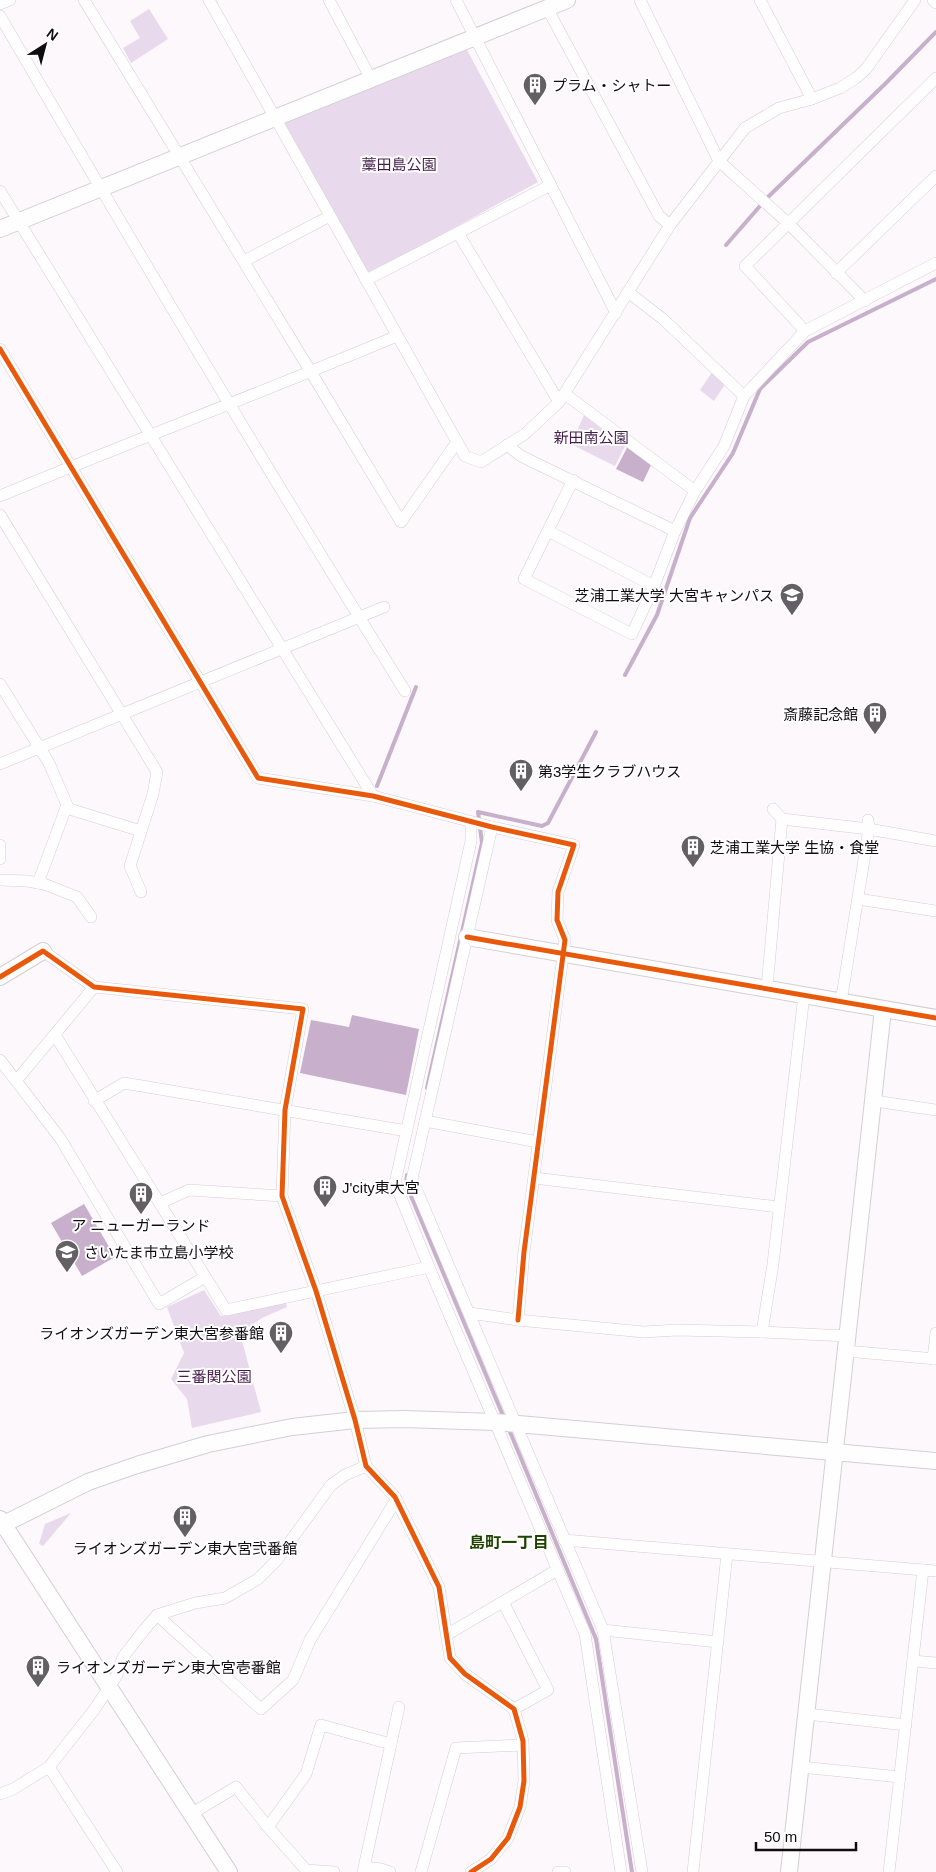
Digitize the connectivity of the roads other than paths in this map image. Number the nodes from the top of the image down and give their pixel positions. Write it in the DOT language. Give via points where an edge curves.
graph roads {
  1 [pos="10,0"];
  2 [pos="84,0"];
  3 [pos="209,0"];
  4 [pos="329,0"];
  5 [pos="456,0"];
  6 [pos="640,0"];
  7 [pos="760,0"];
  8 [pos="915,0"];
  9 [pos="933,0"];
  10 [pos="936,3"];
  11 [pos="0,4"];
  12 [pos="554,4"];
  13 [pos="0,16"];
  14 [pos="475,37"];
  15 [pos="936,78"];
  16 [pos="371,79"];
  17 [pos="812,99"];
  18 [pos="275,117"];
  19 [pos="180,156"];
  20 [pos="719,161"];
  21 [pos="936,176"];
  22 [pos="550,185"];
  23 [pos="100,189"];
  24 [pos="0,191"];
  25 [pos="330,216"];
  26 [pos="19,221"];
  27 [pos="788,224"];
  28 [pos="670,225"];
  29 [pos="0,229"];
  30 [pos="458,233"];
  31 [pos="244,261"];
  32 [pos="936,263"];
  33 [pos="836,273"];
  34 [pos="366,280"];
  35 [pos="628,292"];
  36 [pos="864,301"];
  37 [pos="616,313"];
  38 [pos="805,331"];
  39 [pos="398,336"];
  40 [pos="0,349"];
  41 [pos="311,372"];
  42 [pos="744,396"];
  43 [pos="562,398"];
  44 [pos="228,404"];
  45 [pos="151,435"];
  46 [pos="457,442"];
  47 [pos="507,445"];
  48 [pos="72,466"];
  49 [pos="573,480"];
  50 [pos="695,491"];
  51 [pos="0,496"];
  52 [pos="0,515"];
  53 [pos="548,531"];
  54 [pos="675,531"];
  55 [pos="654,586"];
  56 [pos="384,607"];
  57 [pos="359,618"];
  58 [pos="282,648"];
  59 [pos="201,682"];
  60 [pos="0,684"];
  61 [pos="405,692"];
  62 [pos="121,714"];
  63 [pos="39,748"];
  64 [pos="0,764"];
  65 [pos="373,796"];
  66 [pos="66,808"];
  67 [pos="773,809"];
  68 [pos="782,819"];
  69 [pos="471,822"];
  70 [pos="868,825"];
  71 [pos="492,827"];
  72 [pos="141,831"];
  73 [pos="936,841"];
  74 [pos="0,845"];
  75 [pos="0,859"];
  76 [pos="0,880"];
  77 [pos="38,883"];
  78 [pos="141,892"];
  79 [pos="858,899"];
  80 [pos="936,911"];
  81 [pos="90,917"];
  82 [pos="467,936"];
  83 [pos="43,951"];
  84 [pos="563,954"];
  85 [pos="0,977"];
  86 [pos="94,987"];
  87 [pos="766,988"];
  88 [pos="804,995"];
  89 [pos="841,1002"];
  90 [pos="883,1009"];
  91 [pos="936,1018"];
  92 [pos="55,1035"];
  93 [pos="0,1060"];
  94 [pos="16,1080"];
  95 [pos="94,1101"];
  96 [pos="874,1101"];
  97 [pos="285,1110"];
  98 [pos="936,1110"];
  99 [pos="425,1121"];
  100 [pos="407,1131"];
  101 [pos="538,1142"];
  102 [pos="534,1178"];
  103 [pos="282,1196"];
  104 [pos="160,1203"];
  105 [pos="779,1207"];
  106 [pos="429,1267"];
  107 [pos="205,1277"];
  108 [pos="316,1292"];
  109 [pos="470,1313"];
  110 [pos="518,1320"];
  111 [pos="762,1332"];
  112 [pos="936,1333"];
  113 [pos="846,1344"];
  114 [pos="934,1359"];
  115 [pos="355,1420"];
  116 [pos="496,1422"];
  117 [pos="517,1426"];
  118 [pos="836,1452"];
  119 [pos="936,1461"];
  120 [pos="366,1466"];
  121 [pos="396,1500"];
  122 [pos="1,1523"];
  123 [pos="564,1540"];
  124 [pos="727,1554"];
  125 [pos="824,1562"];
  126 [pos="557,1570"];
  127 [pos="923,1570"];
  128 [pos="936,1571"];
  129 [pos="503,1602"];
  130 [pos="157,1615"];
  131 [pos="603,1630"];
  132 [pos="448,1634"];
  133 [pos="718,1642"];
  134 [pos="913,1661"];
  135 [pos="936,1663"];
  136 [pos="108,1687"];
  137 [pos="399,1707"];
  138 [pos="514,1709"];
  139 [pos="807,1714"];
  140 [pos="906,1724"];
  141 [pos="391,1744"];
  142 [pos="523,1745"];
  143 [pos="49,1767"];
  144 [pos="801,1767"];
  145 [pos="900,1777"];
  146 [pos="0,1794"];
  147 [pos="190,1814"];
  148 [pos="268,1827"];
  149 [pos="364,1870"];
  150 [pos="117,1872"];
  151 [pos="230,1872"];
  152 [pos="334,1872"];
  153 [pos="390,1872"];
  154 [pos="421,1872"];
  155 [pos="471,1872"];
  156 [pos="558,1872"];
  157 [pos="565,1872"];
  158 [pos="621,1872"];
  159 [pos="642,1872"];
  160 [pos="693,1872"];
  161 [pos="789,1872"];
  162 [pos="889,1872"];
  1 -- 11 [label="street"];
  2 -- 19 [label="street"];
  3 -- 18 [label="street"];
  4 -- 16 [label="street"];
  5 -- 14 [label="street"];
  6 -- 20 [label="street"];
  7 -- 17 [label="street"];
  8 -- 17 [label="street" via="866,69 840,88"];
  9 -- 10 [label="street"];
  12 -- 14 [label="street"];
  12 -- 28 [label="street" via="659,216"];
  13 -- 23 [label="street"];
  14 -- 16 [label="street"];
  14 -- 22 [label="street"];
  15 -- 27 [label="street"];
  16 -- 18 [label="street"];
  17 -- 20 [label="street" via="779,108 745,128"];
  18 -- 19 [label="street"];
  18 -- 25 [label="street"];
  19 -- 23 [label="street"];
  19 -- 31 [label="street"];
  20 -- 27 [label="street"];
  20 -- 28 [label="street"];
  21 -- 33 [label="street"];
  22 -- 30 [label="street"];
  22 -- 37 [label="street"];
  23 -- 26 [label="street"];
  23 -- 44 [label="street"];
  24 -- 26 [label="street"];
  25 -- 31 [label="street"];
  25 -- 34 [label="street"];
  26 -- 29 [label="street"];
  26 -- 45 [label="street"];
  27 -- 33 [label="street"];
  27 -- 38 [label="street" via="745,266"];
  28 -- 35 [label="street"];
  30 -- 34 [label="street"];
  30 -- 43 [label="street"];
  31 -- 41 [label="street"];
  32 -- 36 [label="street"];
  33 -- 36 [label="street"];
  34 -- 39 [label="street"];
  35 -- 37 [label="street"];
  35 -- 42 [label="street" via="663,319"];
  36 -- 38 [label="street"];
  37 -- 43 [label="street"];
  38 -- 42 [label="street"];
  39 -- 41 [label="street"];
  39 -- 46 [label="street"];
  40 -- 48 [label="street"];
  41 -- 44 [label="street"];
  41 -- 46 [label="street" via="401,522"];
  42 -- 50 [label="street" via="724,446"];
  43 -- 47 [label="street" via="525,434"];
  43 -- 50 [label="street"];
  44 -- 45 [label="street"];
  44 -- 57 [label="street"];
  45 -- 48 [label="street"];
  45 -- 58 [label="street"];
  46 -- 47 [label="street" via="465,456 482,462"];
  47 -- 49 [label="street" via="520,456"];
  48 -- 51 [label="street"];
  48 -- 59 [label="street"];
  49 -- 53 [label="street"];
  49 -- 54 [label="street"];
  50 -- 54 [label="street"];
  52 -- 62 [label="street"];
  53 -- 55 [label="street"];
  53 -- 55 [label="street" via="524,579 632,634"];
  54 -- 55 [label="street"];
  56 -- 57 [label="street"];
  57 -- 58 [label="street"];
  57 -- 61 [label="street"];
  58 -- 59 [label="street"];
  58 -- 65 [label="street"];
  59 -- 62 [label="street"];
  59 -- 65 [label="street" via="258,778"];
  60 -- 63 [label="street"];
  62 -- 63 [label="street"];
  62 -- 72 [label="street" via="157,772"];
  63 -- 64 [label="street"];
  63 -- 66 [label="street" via="50,762"];
  65 -- 69 [label="street"];
  66 -- 72 [label="street"];
  66 -- 77 [label="street"];
  67 -- 68 [label="street"];
  68 -- 70 [label="street"];
  68 -- 87 [label="street"];
  69 -- 71 [label="street"];
  69 -- 100 [label="street" via="471,841"];
  70 -- 73 [label="street"];
  70 -- 79 [label="street"];
  71 -- 82 [label="street"];
  71 -- 84 [label="street" via="574,845 558,892 557,920 565,940"];
  72 -- 78 [label="street" via="130,866"];
  74 -- 75 [label="street"];
  76 -- 77 [label="street"];
  77 -- 81 [label="street" via="77,897"];
  79 -- 80 [label="street"];
  79 -- 89 [label="street"];
  82 -- 84 [label="street"];
  82 -- 99 [label="street"];
  83 -- 85 [label="street"];
  83 -- 86 [label="street"];
  84 -- 87 [label="street"];
  84 -- 101 [label="street"];
  86 -- 92 [label="street"];
  86 -- 97 [label="street" via="303,1009"];
  87 -- 88 [label="street"];
  88 -- 89 [label="street"];
  88 -- 105 [label="street"];
  89 -- 90 [label="street"];
  90 -- 91 [label="street"];
  90 -- 96 [label="street"];
  92 -- 94 [label="street"];
  92 -- 95 [label="street"];
  93 -- 94 [label="street"];
  94 -- 107 [label="street" via="60,1138 159,1304"];
  95 -- 97 [label="street" via="124,1083"];
  95 -- 104 [label="street"];
  96 -- 98 [label="street"];
  96 -- 113 [label="street"];
  97 -- 100 [label="street"];
  97 -- 103 [label="street"];
  99 -- 101 [label="street"];
  99 -- 109 [label="street" via="412,1179"];
  100 -- 106 [label="street" via="395,1183"];
  101 -- 102 [label="street"];
  102 -- 105 [label="street"];
  102 -- 110 [label="street"];
  103 -- 104 [label="street" via="189,1190"];
  103 -- 108 [label="street"];
  104 -- 107 [label="street"];
  105 -- 111 [label="street"];
  106 -- 108 [label="street"];
  106 -- 116 [label="street"];
  107 -- 108 [label="street" via="226,1310"];
  108 -- 115 [label="street"];
  109 -- 110 [label="street"];
  109 -- 117 [label="street"];
  110 -- 111 [label="street" via="644,1332"];
  111 -- 113 [label="street"];
  112 -- 114 [label="street"];
  113 -- 114 [label="street"];
  113 -- 118 [label="street"];
  115 -- 116 [label="street"];
  115 -- 120 [label="street"];
  115 -- 122 [label="street" via="292,1427 208,1444 88,1482"];
  116 -- 117 [label="street"];
  116 -- 126 [label="street"];
  117 -- 118 [label="street"];
  117 -- 123 [label="street"];
  118 -- 119 [label="street"];
  118 -- 125 [label="street"];
  120 -- 121 [label="street"];
  120 -- 130 [label="street" via="331,1485 276,1561 258,1580 225,1598"];
  121 -- 130 [label="street" via="310,1640 293,1680 261,1709"];
  121 -- 132 [label="street" via="439,1587"];
  122 -- 136 [label="street"];
  123 -- 124 [label="street"];
  123 -- 131 [label="street"];
  124 -- 125 [label="street"];
  124 -- 133 [label="street"];
  125 -- 127 [label="street"];
  125 -- 139 [label="street"];
  126 -- 129 [label="street"];
  126 -- 158 [label="street" via="585,1634"];
  127 -- 128 [label="street"];
  127 -- 134 [label="street"];
  129 -- 132 [label="street"];
  129 -- 138 [label="street" via="548,1690"];
  130 -- 136 [label="street" via="123,1657 117,1675"];
  131 -- 133 [label="street"];
  131 -- 159 [label="street"];
  132 -- 138 [label="street" via="450,1658 465,1674"];
  133 -- 160 [label="street"];
  134 -- 135 [label="street"];
  134 -- 140 [label="street"];
  136 -- 143 [label="street"];
  136 -- 147 [label="street"];
  137 -- 141 [label="street"];
  138 -- 142 [label="street"];
  139 -- 140 [label="street"];
  139 -- 144 [label="street"];
  140 -- 145 [label="street"];
  141 -- 148 [label="street" via="321,1725 306,1774"];
  141 -- 149 [label="street"];
  142 -- 154 [label="street" via="456,1748"];
  142 -- 155 [label="street" via="524,1781 520,1807 508,1838 491,1859"];
  143 -- 146 [label="street"];
  143 -- 150 [label="street"];
  144 -- 145 [label="street"];
  144 -- 161 [label="street"];
  145 -- 162 [label="street"];
  147 -- 148 [label="street" via="236,1787"];
  147 -- 151 [label="street"];
  148 -- 152 [label="street" via="306,1870"];
  149 -- 153 [label="street"];
  156 -- 157 [label="street"];
}
